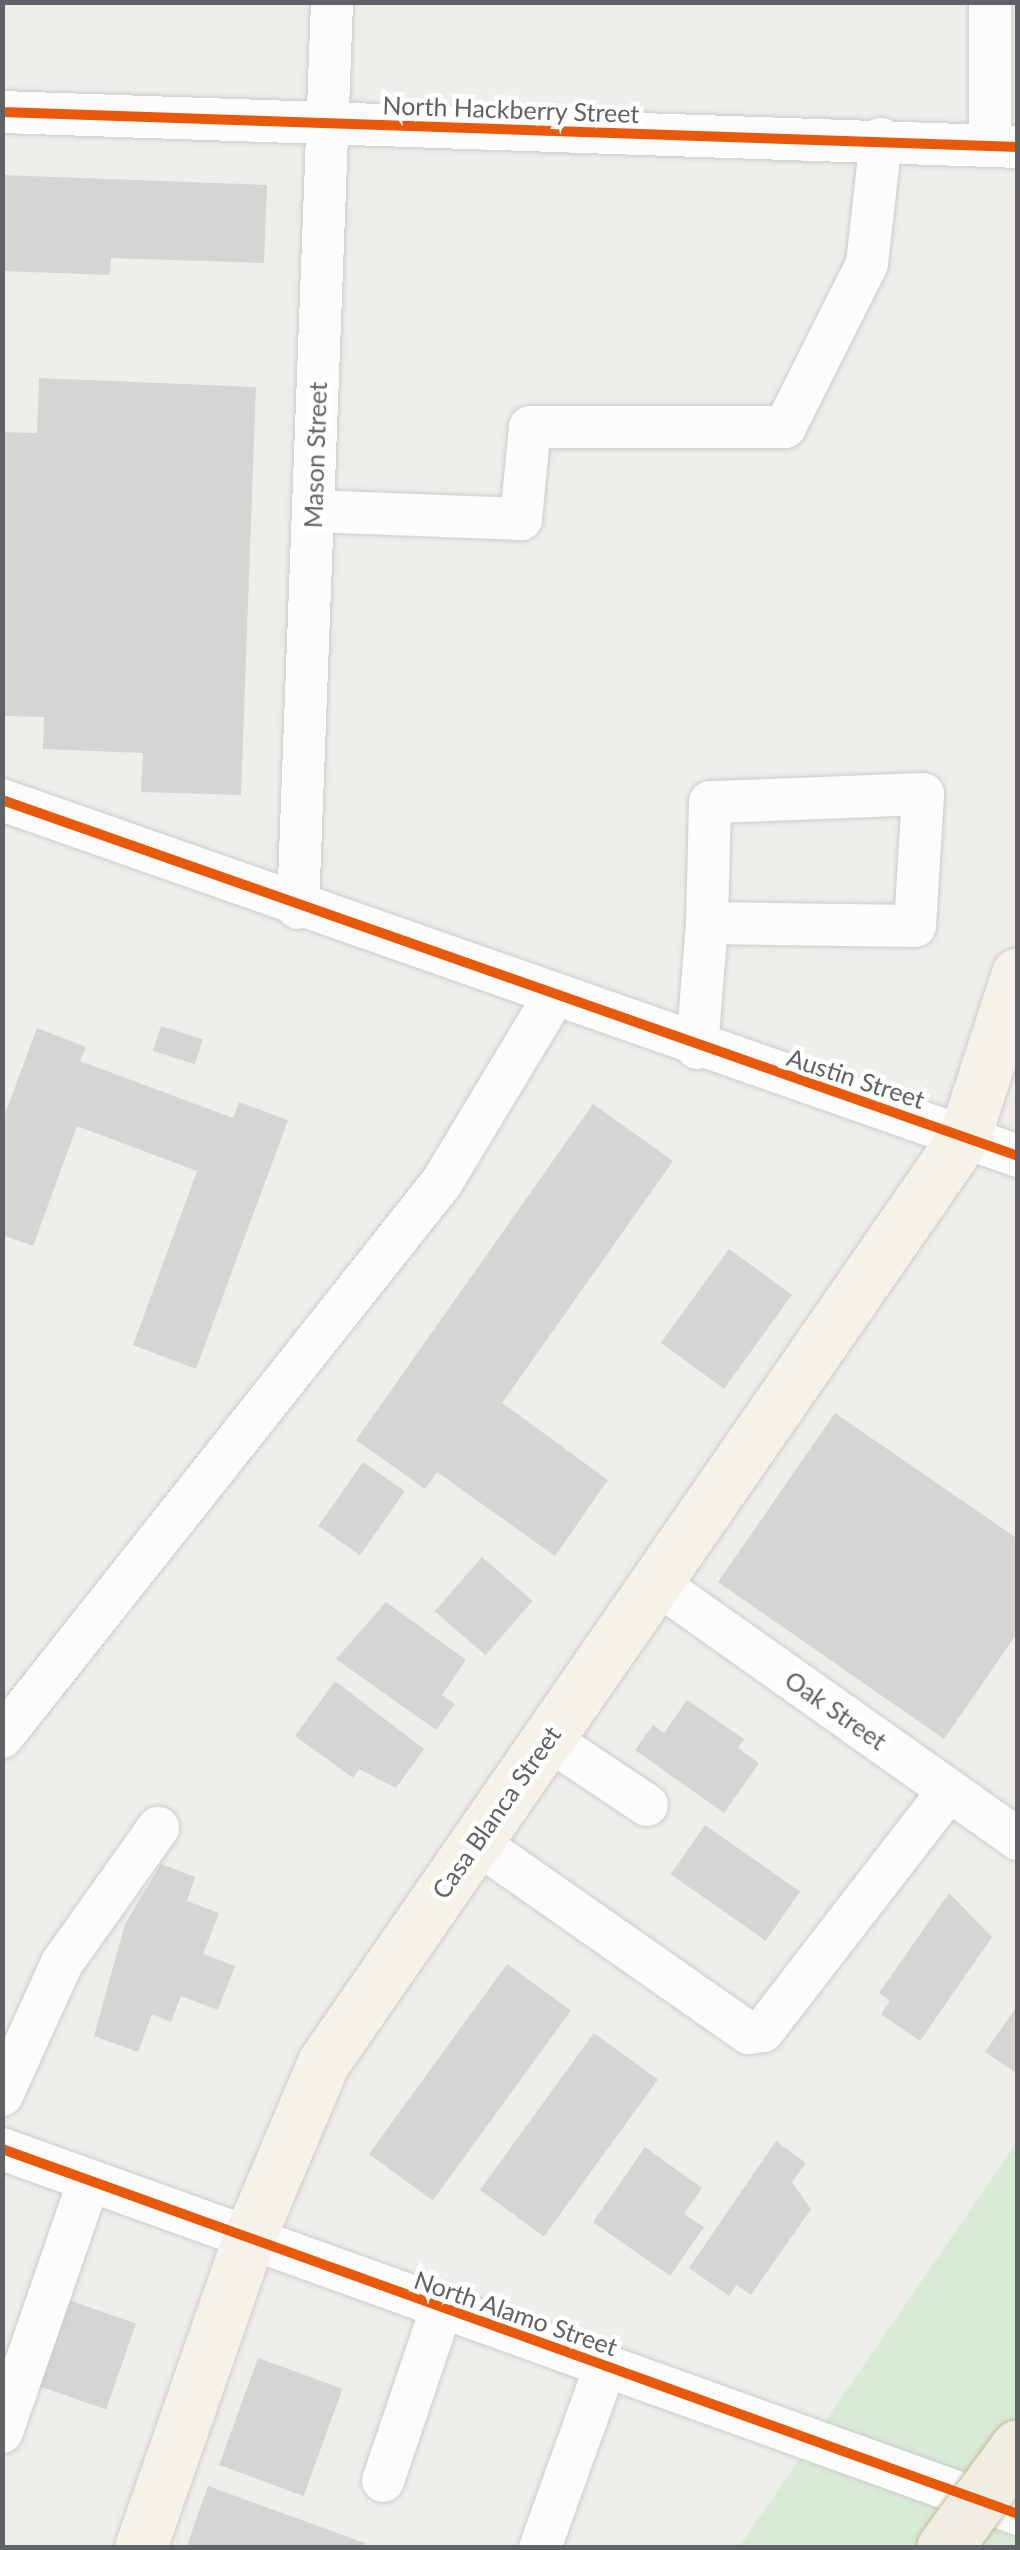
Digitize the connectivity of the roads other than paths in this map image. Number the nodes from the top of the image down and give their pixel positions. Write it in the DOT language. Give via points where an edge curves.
graph roads {
  1 [pos="332,2"];
  2 [pos="990,2"];
  3 [pos="2,112"];
  4 [pos="328,124"];
  5 [pos="880,138"];
  6 [pos="1004,146"];
  7 [pos="313,511"];
  8 [pos="2,800"];
  9 [pos="298,908"];
  10 [pos="707,924"];
  11 [pos="1018,974"];
  12 [pos="554,996"];
  13 [pos="697,1048"];
  14 [pos="965,1137"];
  15 [pos="1018,1156"];
  16 [pos="655,1582"];
  17 [pos="2,1737"];
  18 [pos="548,1739"];
  19 [pos="950,1790"];
  20 [pos="647,1804"];
  21 [pos="158,1828"];
  22 [pos="1018,1839"];
  23 [pos="473,1840"];
  24 [pos="2,2096"];
  25 [pos="2,2149"];
  26 [pos="89,2181"];
  27 [pos="248,2242"];
  28 [pos="442,2308"];
  29 [pos="606,2365"];
  30 [pos="2,2432"];
  31 [pos="1018,2447"];
  32 [pos="383,2480"];
  33 [pos="1018,2514"];
  34 [pos="142,2548"];
  35 [pos="540,2548"];
  36 [pos="944,2548"];
  1 -- 4 [label="street, Mason Street"];
  2 -- 6 [label="street"];
  3 -- 4 [label="street, North Hackberry Street"];
  4 -- 5 [label="street, North Hackberry Street"];
  4 -- 7 [label="street, Mason Street"];
  5 -- 6 [label="street, North Hackberry Street"];
  5 -- 7 [label="street" via="867,264 785,427 530,427 521,519"];
  7 -- 9 [label="street, Mason Street"];
  8 -- 9 [label="street, Austin Street"];
  9 -- 12 [label="street, Austin Street"];
  10 -- 10 [label="street" via="915,926 924,794 710,802"];
  10 -- 13 [label="street"];
  11 -- 14 [label="main road, Casa Blanca Street"];
  12 -- 13 [label="street, Austin Street"];
  12 -- 17 [label="street" via="442,1182"];
  13 -- 14 [label="street, Austin Street"];
  14 -- 15 [label="street, Austin Street"];
  14 -- 16 [label="main road, Casa Blanca Street"];
  16 -- 18 [label="main road, Casa Blanca Street"];
  16 -- 19 [label="street, Oak Street"];
  18 -- 20 [label="street"];
  18 -- 23 [label="main road, Casa Blanca Street"];
  19 -- 22 [label="street, Oak Street"];
  19 -- 23 [label="street" via="763,2032 748,2034"];
  21 -- 24 [label="street" via="62,1963"];
  23 -- 27 [label="main road, Casa Blanca Street" via="324,2062"];
  25 -- 26 [label="street, North Alamo Street"];
  26 -- 27 [label="street, North Alamo Street"];
  26 -- 30 [label="street"];
  27 -- 28 [label="street, North Alamo Street"];
  27 -- 34 [label="main road, Casa Blanca Street"];
  28 -- 29 [label="street, North Alamo Street"];
  28 -- 32 [label="street"];
  29 -- 33 [label="street, North Alamo Street"];
  29 -- 35 [label="street"];
  31 -- 36 [label="highway, bridge"];
}
